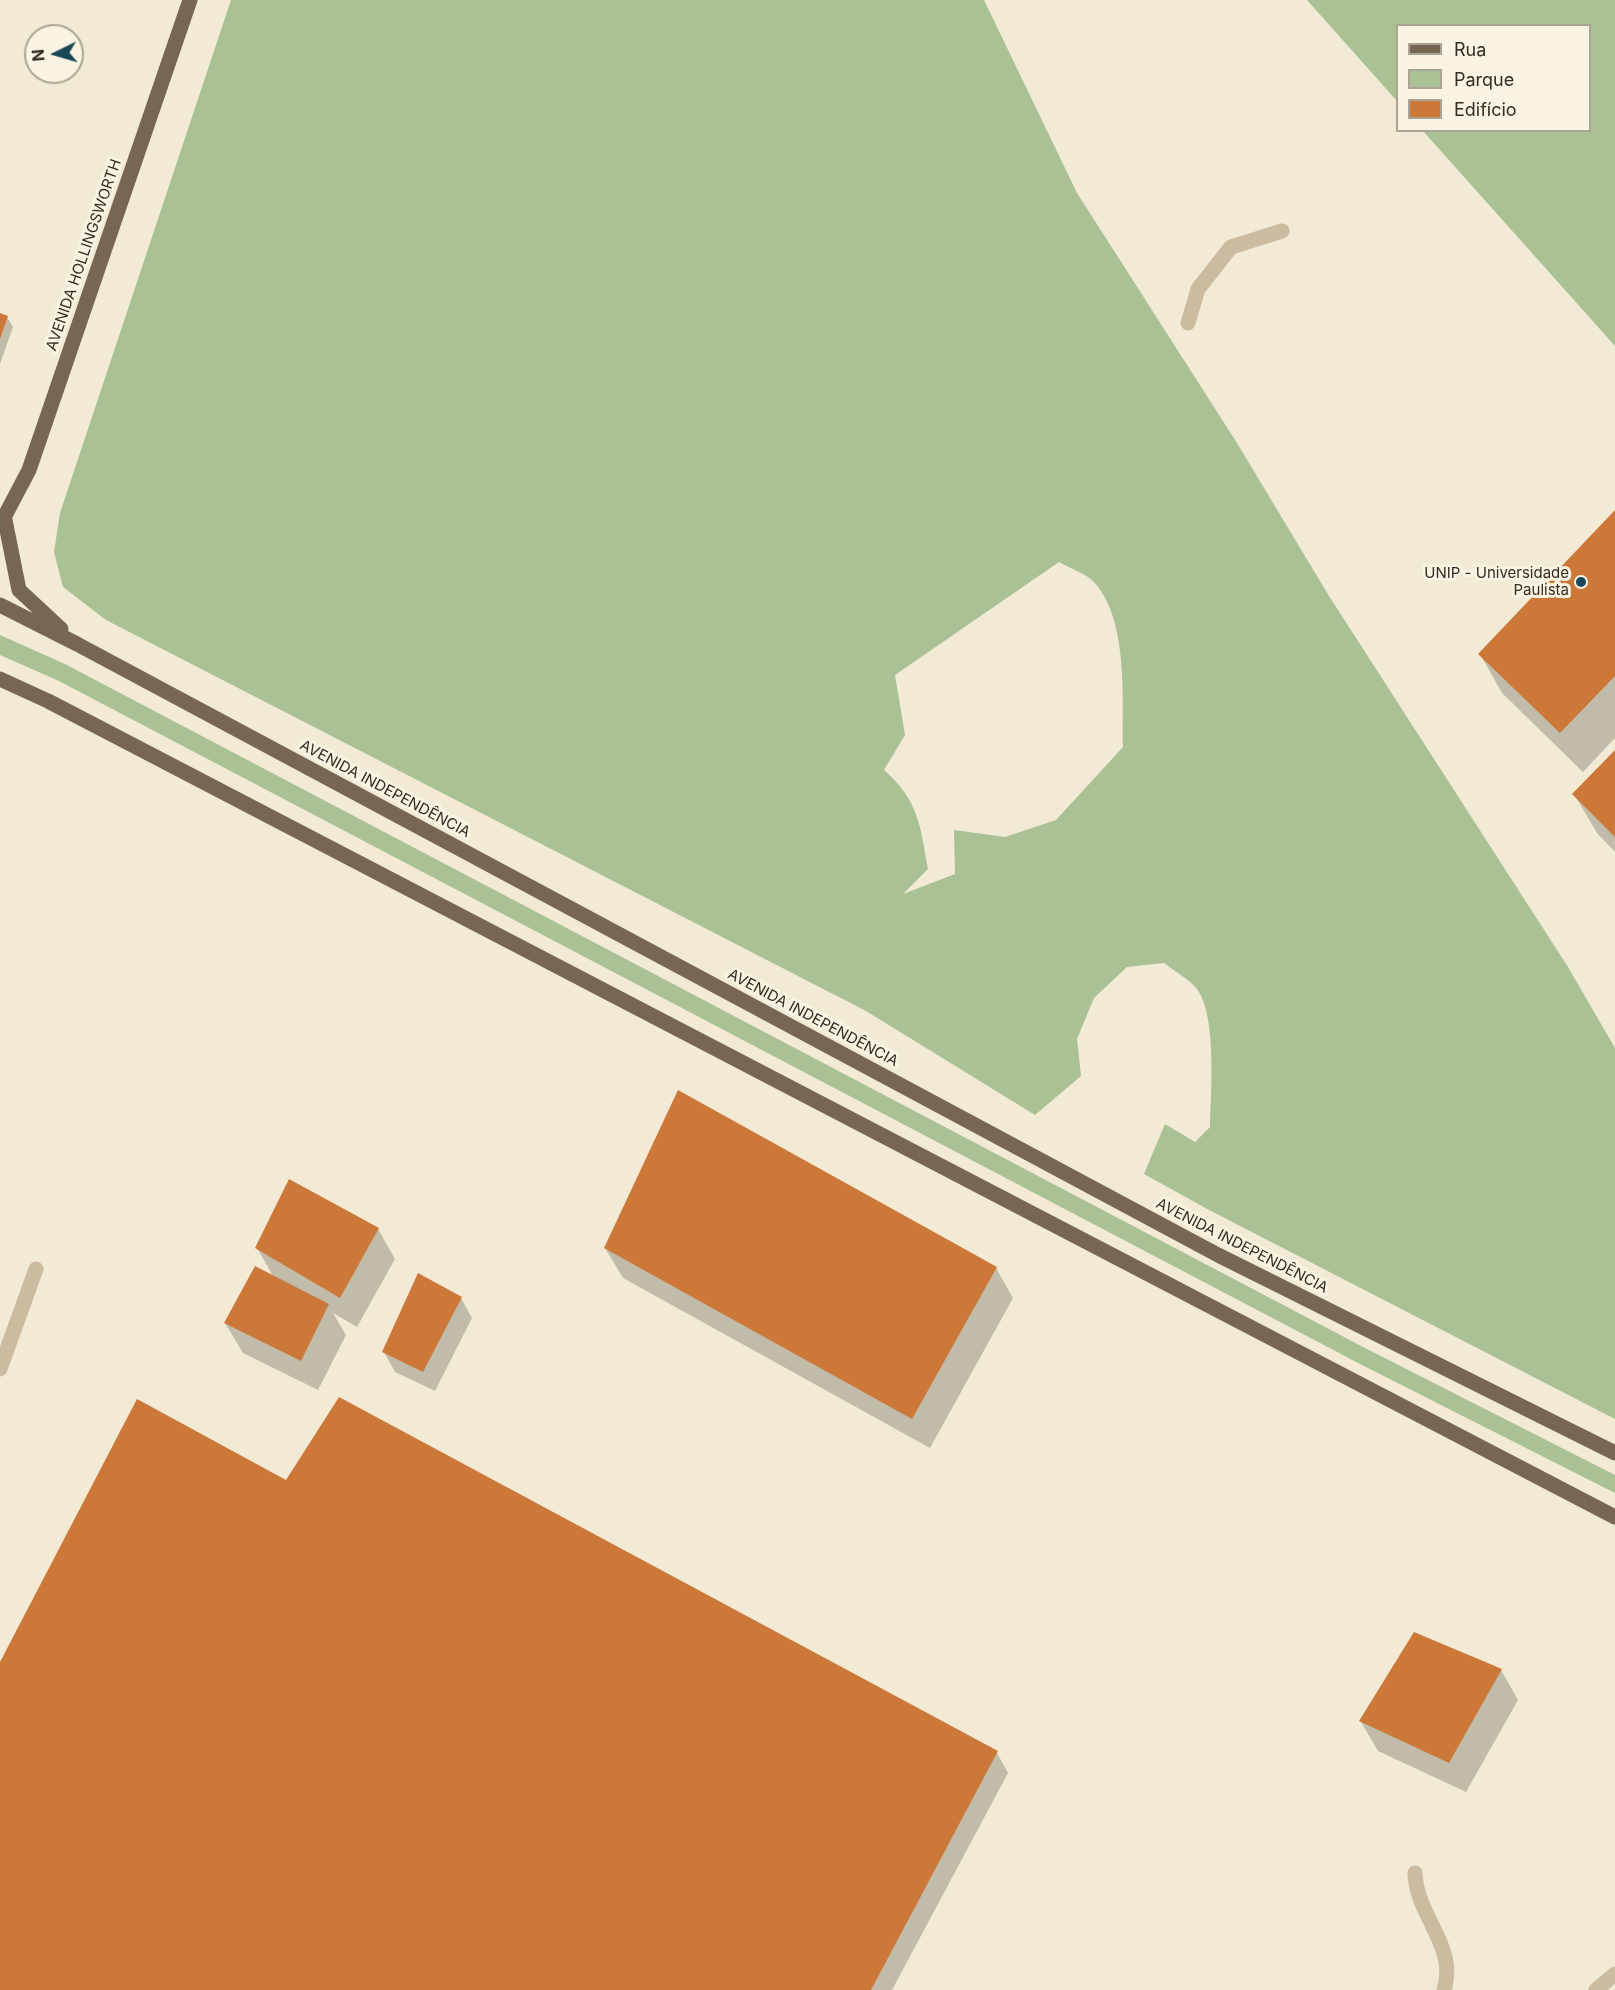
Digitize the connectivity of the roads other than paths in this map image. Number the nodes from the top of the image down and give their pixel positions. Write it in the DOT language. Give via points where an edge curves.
graph roads {
  1 [pos="190,0"];
  2 [pos="1282,231"];
  3 [pos="1188,323"];
  4 [pos="2,523"];
  5 [pos="0,605"];
  6 [pos="77,644"];
  7 [pos="0,679"];
  8 [pos="36,1269"];
  9 [pos="0,1369"];
  10 [pos="1615,1453"];
  11 [pos="1615,1517"];
  12 [pos="1416,1873"];
  13 [pos="1615,1974"];
  14 [pos="1444,1990"];
  15 [pos="1596,1990"];
  1 -- 4 [label="main road, AVENIDA HOLLINGSWORTH" via="29,470"];
  2 -- 3 [label="street" via="1231,247 1198,289"];
  4 -- 6 [label="main road, AVENIDA HOLLINGSWORTH" via="19,590"];
  5 -- 6 [label="main road, AVENIDA INDEPENDÊNCIA"];
  6 -- 10 [label="main road, AVENIDA INDEPENDÊNCIA" via="1218,1255"];
  7 -- 11 [label="main road" via="80,717"];
  8 -- 9 [label="street"];
  12 -- 14 [label="street" via="1416,1888 1445,1950 1449,1975"];
  13 -- 15 [label="street"];
}
